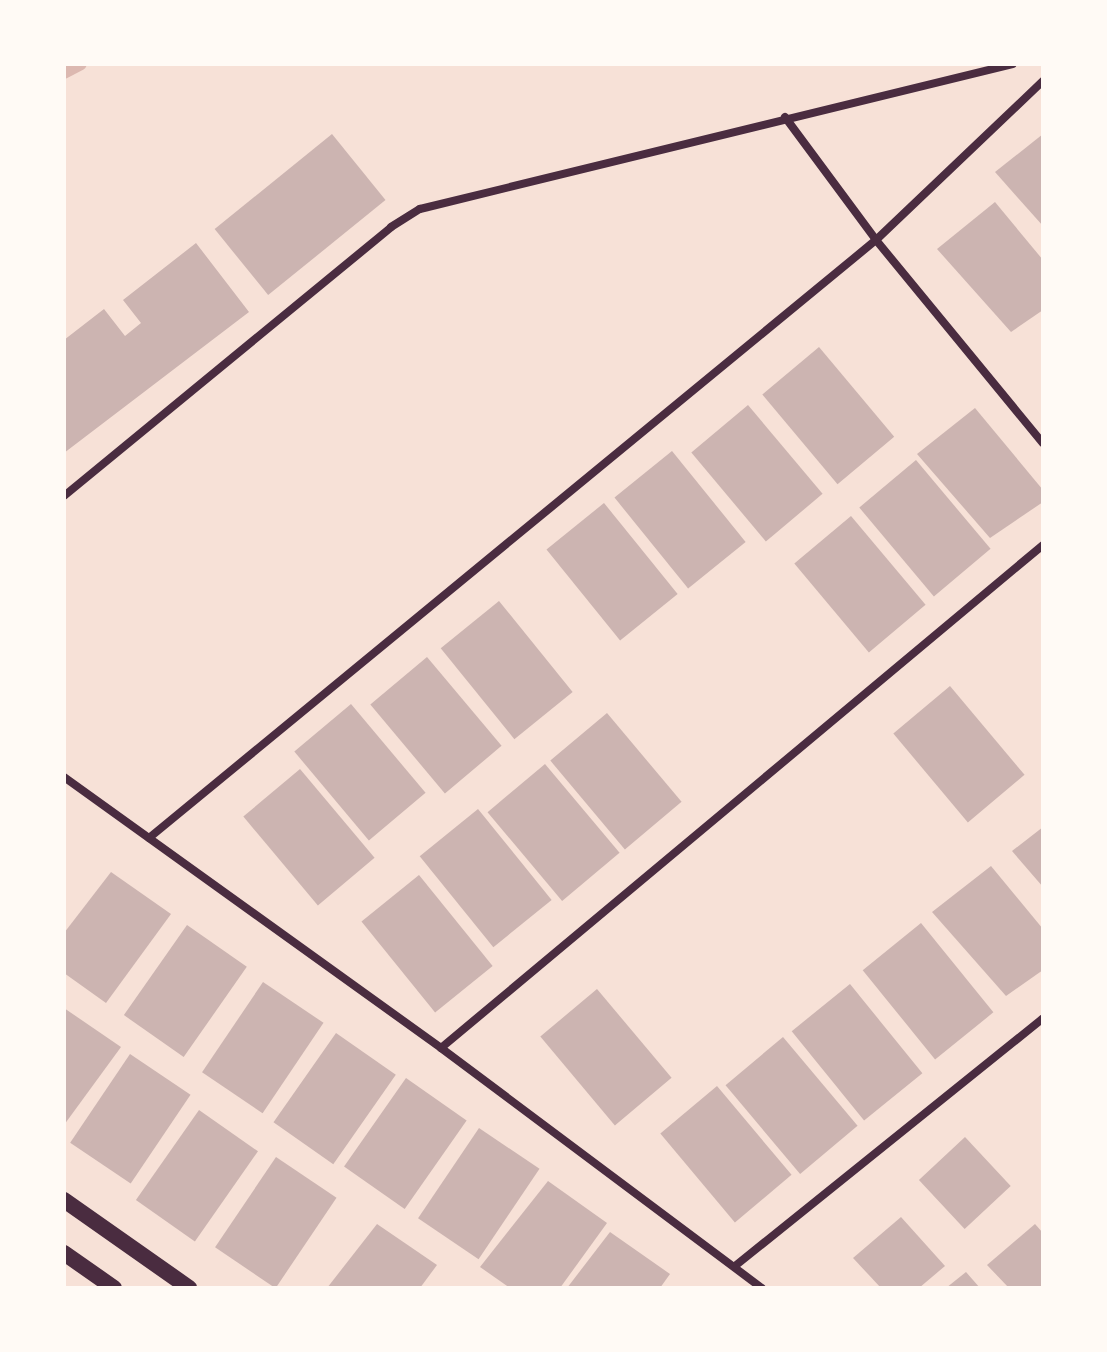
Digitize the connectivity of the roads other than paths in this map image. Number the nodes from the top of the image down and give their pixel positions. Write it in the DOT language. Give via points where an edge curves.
graph roads {
  1 [pos="1013,64"];
  2 [pos="1043,81"];
  3 [pos="785,117"];
  4 [pos="876,240"];
  5 [pos="1043,443"];
  6 [pos="64,496"];
  7 [pos="1043,545"];
  8 [pos="64,777"];
  9 [pos="149,838"];
  10 [pos="1043,1018"];
  11 [pos="441,1048"];
  12 [pos="64,1200"];
  13 [pos="64,1253"];
  14 [pos="735,1266"];
  15 [pos="114,1288"];
  16 [pos="189,1288"];
  17 [pos="762,1288"];
  1 -- 3 [label="street"];
  2 -- 4 [label="street"];
  3 -- 4 [label="street"];
  3 -- 6 [label="street" via="420,209 391,227"];
  4 -- 5 [label="street"];
  4 -- 9 [label="street"];
  7 -- 11 [label="street"];
  8 -- 9 [label="street"];
  9 -- 11 [label="street"];
  10 -- 14 [label="street"];
  11 -- 14 [label="street"];
  12 -- 16 [label="main road"];
  13 -- 15 [label="main road"];
  14 -- 17 [label="street"];
}
